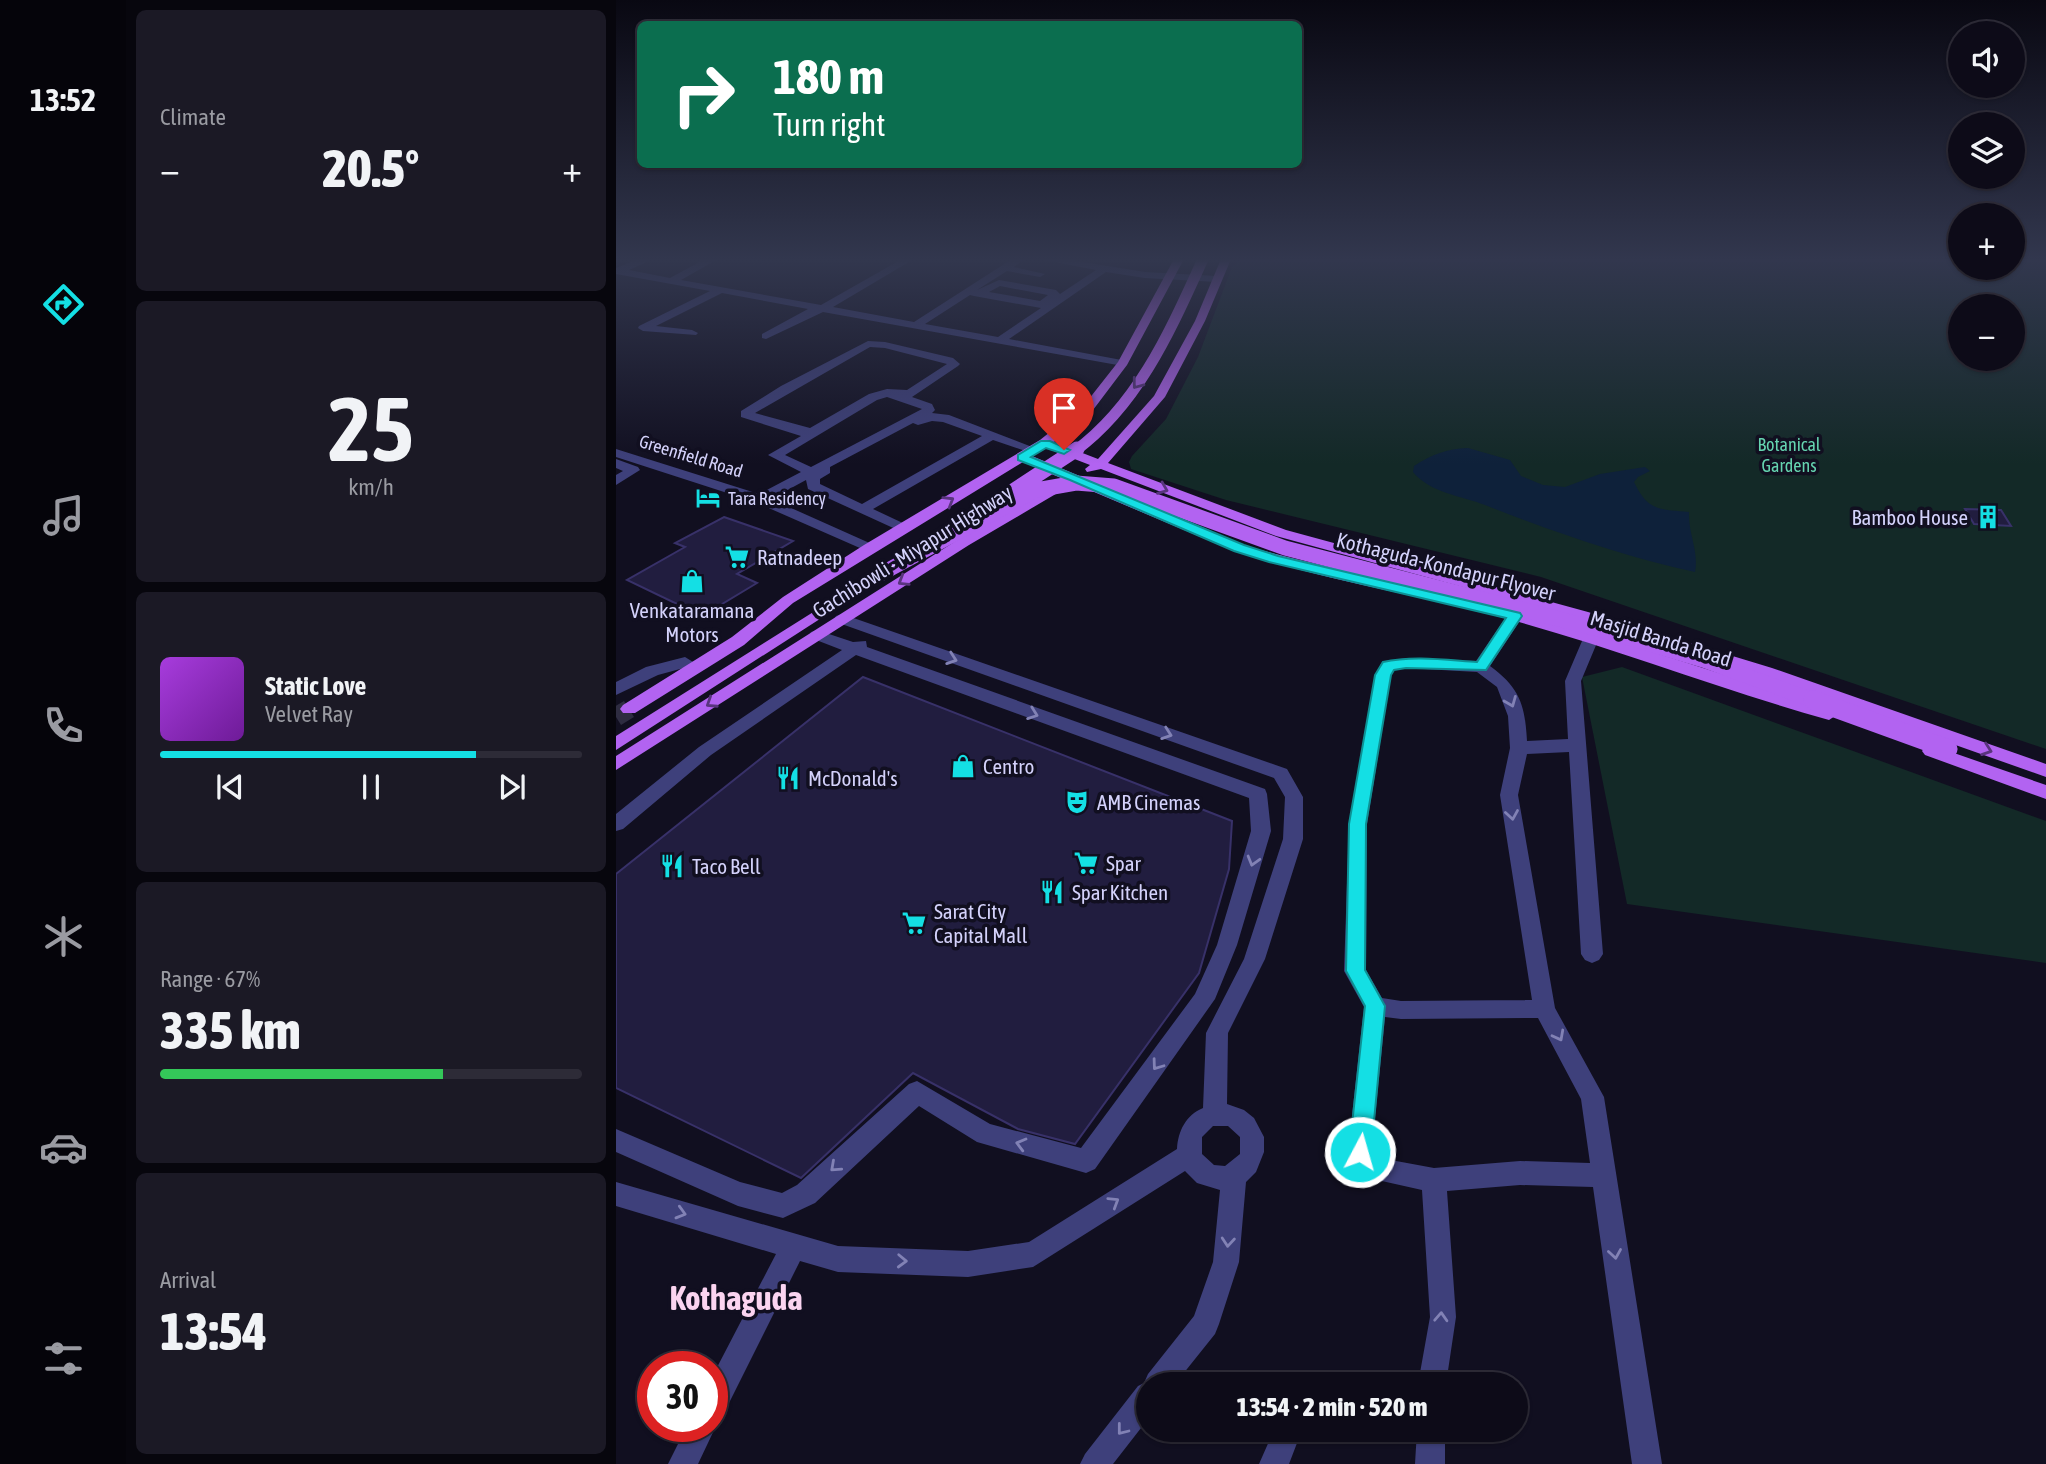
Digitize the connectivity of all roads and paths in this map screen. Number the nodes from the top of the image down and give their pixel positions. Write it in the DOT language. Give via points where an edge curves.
graph roads {
  1 [pos="644,327"];
  2 [pos="783,327"];
  3 [pos="914,327"];
  4 [pos="923,327"];
  5 [pos="1017,327"];
  6 [pos="1142,327"];
  7 [pos="1173,327"];
  8 [pos="1197,327"];
  9 [pos="692,333"];
  10 [pos="766,336"];
  11 [pos="999,341"];
  12 [pos="885,345"];
  13 [pos="1123,363"];
  14 [pos="992,435"];
  15 [pos="1034,450"];
  16 [pos="618,457"];
  17 [pos="1100,464"];
  18 [pos="811,472"];
  19 [pos="1074,477"];
  20 [pos="616,481"];
  21 [pos="760,499"];
  22 [pos="863,509"];
  23 [pos="902,528"];
  24 [pos="869,548"];
  25 [pos="877,576"];
  26 [pos="1515,616"];
  27 [pos="842,619"];
  28 [pos="877,633"];
  29 [pos="817,635"];
  30 [pos="1591,638"];
  31 [pos="738,641"];
  32 [pos="853,649"];
  33 [pos="685,662"];
  34 [pos="1481,667"];
  35 [pos="616,689"];
  36 [pos="623,706"];
  37 [pos="616,744"];
  38 [pos="1577,745"];
  39 [pos="1519,748"];
  40 [pos="616,764"];
  41 [pos="2046,771"];
  42 [pos="1281,774"];
  43 [pos="2010,779"];
  44 [pos="2046,792"];
  45 [pos="1258,794"];
  46 [pos="616,824"];
  47 [pos="1592,954"];
  48 [pos="1375,1006"];
  49 [pos="1544,1009"];
  50 [pos="1215,1115"];
  51 [pos="616,1140"];
  52 [pos="1189,1155"];
  53 [pos="1234,1174"];
  54 [pos="1604,1175"];
  55 [pos="1434,1180"];
  56 [pos="616,1194"];
  57 [pos="794,1246"];
  58 [pos="1167,1372"];
  59 [pos="1434,1372"];
  60 [pos="728,1376"];
  61 [pos="1136,1411"];
  62 [pos="694,1442"];
  63 [pos="1283,1442"];
  64 [pos="1431,1442"];
  65 [pos="683,1464"];
  66 [pos="1095,1464"];
  67 [pos="1274,1464"];
  68 [pos="1430,1464"];
  69 [pos="1647,1464"];
  1 -- 9 [label="street"];
  2 -- 10 [label="street"];
  3 -- 12 [label="street"];
  4 -- 11 [label="street"];
  5 -- 11 [label="street"];
  6 -- 13 [label="main road, Gachibowli - Miyapur Highway"];
  7 -- 25 [label="main road, Kothaguda-Kondapur Flyover, one-way, bridge" via="1148,370 1109,422 1088,441"];
  8 -- 17 [label="main road, Gachibowli - Miyapur Highway" via="1159,397"];
  11 -- 13 [label="street"];
  12 -- 12 [label="street" via="865,346 785,388 746,415 813,432 873,397 910,394 954,364"];
  13 -- 15 [label="main road, Gachibowli - Miyapur Highway" via="1089,407"];
  14 -- 15 [label="street"];
  14 -- 22 [label="street"];
  14 -- 22 [label="street" via="945,418 925,418 813,477 813,486"];
  15 -- 17 [label="main road, Masjid Banda Road"];
  15 -- 19 [label="main road, Masjid Banda Road"];
  23 -- 15 [label="main road, Gachibowli - Miyapur Highway, one-way"];
  16 -- 20 [label="street" via="633,470"];
  16 -- 21 [label="street, Greenfield Road"];
  17 -- 19 [label="main road, Gachibowli - Miyapur Highway"];
  17 -- 41 [label="main road, Masjid Banda Road, one-way" via="1281,533 1740,663"];
  18 -- 18 [label="street" via="928,412 930,408 887,397 775,454"];
  18 -- 21 [label="street"];
  19 -- 26 [label="main road, Masjid Banda Road" via="1239,548"];
  19 -- 27 [label="main road, Gachibowli - Miyapur Highway, one-way"];
  21 -- 24 [label="street, Greenfield Road"];
  22 -- 23 [label="street"];
  23 -- 24 [label="main road, Gachibowli - Miyapur Highway"];
  24 -- 31 [label="main road, Gachibowli - Miyapur Highway" via="788,600"];
  25 -- 37 [label="main road, Kothaguda-Kondapur Flyover"];
  25 -- 43 [label="main road, Kothaguda-Kondapur Flyover, bridge" via="1036,490 1076,483 1114,486 1285,548 1703,660 1948,749"];
  26 -- 30 [label="main road, Masjid Banda Road"];
  26 -- 34 [label="street"];
  27 -- 28 [label="street"];
  27 -- 29 [label="main road, Gachibowli - Miyapur Highway"];
  28 -- 32 [label="street"];
  28 -- 42 [label="street, one-way"];
  29 -- 32 [label="street"];
  29 -- 40 [label="main road, Gachibowli - Miyapur Highway, one-way"];
  30 -- 38 [label="street" via="1573,681"];
  30 -- 43 [label="main road, Masjid Banda Road" via="1773,695"];
  31 -- 33 [label="main road" via="716,644"];
  31 -- 36 [label="main road, Gachibowli - Miyapur Highway"];
  32 -- 45 [label="street, one-way"];
  32 -- 46 [label="street" via="705,751"];
  33 -- 35 [label="street" via="652,671"];
  33 -- 36 [label="main road"];
  34 -- 39 [label="street, one-way" via="1504,684 1517,716"];
  34 -- 48 [label="street" via="1406,663 1388,666 1383,675 1358,824 1356,971"];
  38 -- 39 [label="street"];
  38 -- 47 [label="street"];
  39 -- 49 [label="street, one-way" via="1509,795"];
  42 -- 45 [label="street"];
  42 -- 50 [label="street" via="1294,797 1293,839 1255,959 1217,1033"];
  43 -- 44 [label="main road, Masjid Banda Road"];
  45 -- 51 [label="street, one-way" via="1261,831 1227,945 1204,999 1086,1161 985,1134 917,1093 806,1194 783,1206 738,1194"];
  48 -- 49 [label="street" via="1401,1010"];
  48 -- 55 [label="street" via="1360,1152 1373,1169"];
  49 -- 54 [label="street, one-way" via="1592,1097"];
  50 -- 52 [label="street" via="1191,1135"];
  50 -- 53 [label="street" via="1236,1116 1251,1129 1250,1160"];
  52 -- 53 [label="street" via="1194,1165 1211,1176"];
  57 -- 52 [label="street, one-way" via="838,1259 968,1264 1033,1254"];
  53 -- 58 [label="street, one-way" via="1226,1262 1205,1324"];
  54 -- 55 [label="street" via="1520,1172"];
  54 -- 69 [label="street, one-way"];
  59 -- 55 [label="street, one-way" via="1443,1317"];
  56 -- 57 [label="street, one-way"];
  57 -- 60 [label="street"];
  61 -- 66 [label="street, one-way"];
  62 -- 65 [label="street"];
  63 -- 67 [label="street"];
  64 -- 68 [label="street"];
}
